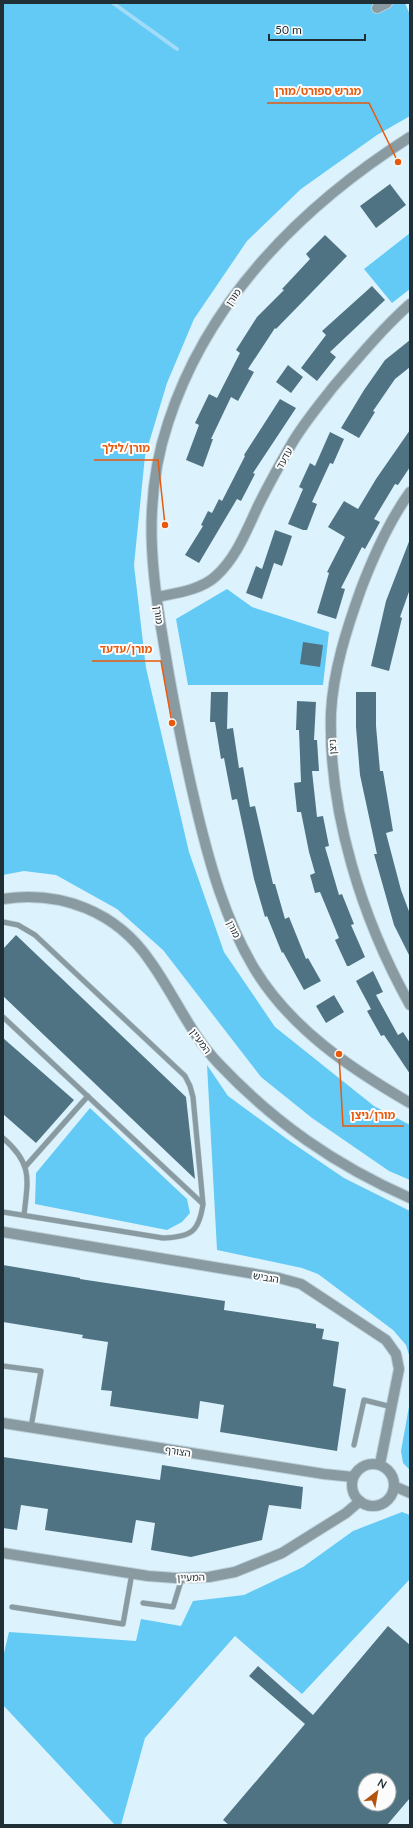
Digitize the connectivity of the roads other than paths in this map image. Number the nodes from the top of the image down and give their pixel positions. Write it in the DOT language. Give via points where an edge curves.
graph roads {
  1 [pos="387,3"];
  2 [pos="377,8"];
  3 [pos="410,137"];
  4 [pos="410,304"];
  5 [pos="410,492"];
  6 [pos="157,596"];
  7 [pos="3,899"];
  8 [pos="3,922"];
  9 [pos="410,1005"];
  10 [pos="3,1017"];
  11 [pos="88,1096"];
  12 [pos="410,1103"];
  13 [pos="3,1138"];
  14 [pos="25,1167"];
  15 [pos="410,1198"];
  16 [pos="203,1204"];
  17 [pos="3,1212"];
  18 [pos="24,1215"];
  19 [pos="3,1232"];
  20 [pos="3,1366"];
  21 [pos="392,1407"];
  22 [pos="3,1423"];
  23 [pos="31,1427"];
  24 [pos="354,1445"];
  25 [pos="380,1464"];
  26 [pos="353,1477"];
  27 [pos="394,1486"];
  28 [pos="410,1493"];
  29 [pos="360,1501"];
  30 [pos="3,1553"];
  31 [pos="132,1573"];
  32 [pos="182,1578"];
  33 [pos="143,1603"];
  34 [pos="12,1607"];
  1 -- 2 [label="street"];
  3 -- 6 [label="street, מורן" via="342,184 294,227 262,259 232,298 207,339 187,376 168,422 159,459 152,547"];
  4 -- 6 [label="street, עדעד" via="358,357 292,443 227,565 215,577 201,585"];
  5 -- 9 [label="street, ניצן" via="386,532 352,614 338,668 331,711 332,752 348,850 363,899 385,955"];
  6 -- 12 [label="street, מורן" via="180,737 210,866 225,910 240,942 255,969 298,1023 328,1050"];
  7 -- 15 [label="street, המעיין" via="62,900 87,907 113,922 134,939 151,961 193,1030 217,1062 245,1090 279,1121 315,1146 358,1173"];
  8 -- 16 [label="lane" via="18,925 35,935 185,1076 193,1097"];
  10 -- 11 [label="lane"];
  11 -- 14 [label="lane"];
  11 -- 16 [label="lane"];
  13 -- 14 [label="lane" via="24,1161"];
  14 -- 18 [label="lane" via="28,1178"];
  16 -- 18 [label="lane" via="201,1219 193,1233 181,1238 163,1238"];
  17 -- 18 [label="lane"];
  19 -- 21 [label="street, הגביש" via="279,1278 301,1284 386,1340 396,1354 399,1369"];
  20 -- 23 [label="lane" via="41,1371"];
  21 -- 24 [label="lane" via="364,1400"];
  21 -- 25 [label="street, הגביש"];
  22 -- 23 [label="street, הצורף"];
  23 -- 26 [label="street, הצורף"];
  25 -- 26 [label="street" via="367,1464"];
  25 -- 27 [label="street" via="391,1473"];
  26 -- 29 [label="street" via="353,1490"];
  27 -- 28 [label="street"];
  27 -- 29 [label="street" via="390,1498 378,1505"];
  29 -- 32 [label="street, המעיין" via="346,1513 282,1553 258,1564 209,1577"];
  30 -- 31 [label="street, המעיין"];
  31 -- 32 [label="street, המעיין"];
  31 -- 34 [label="lane" via="123,1624"];
  32 -- 33 [label="lane" via="173,1607"];
}
